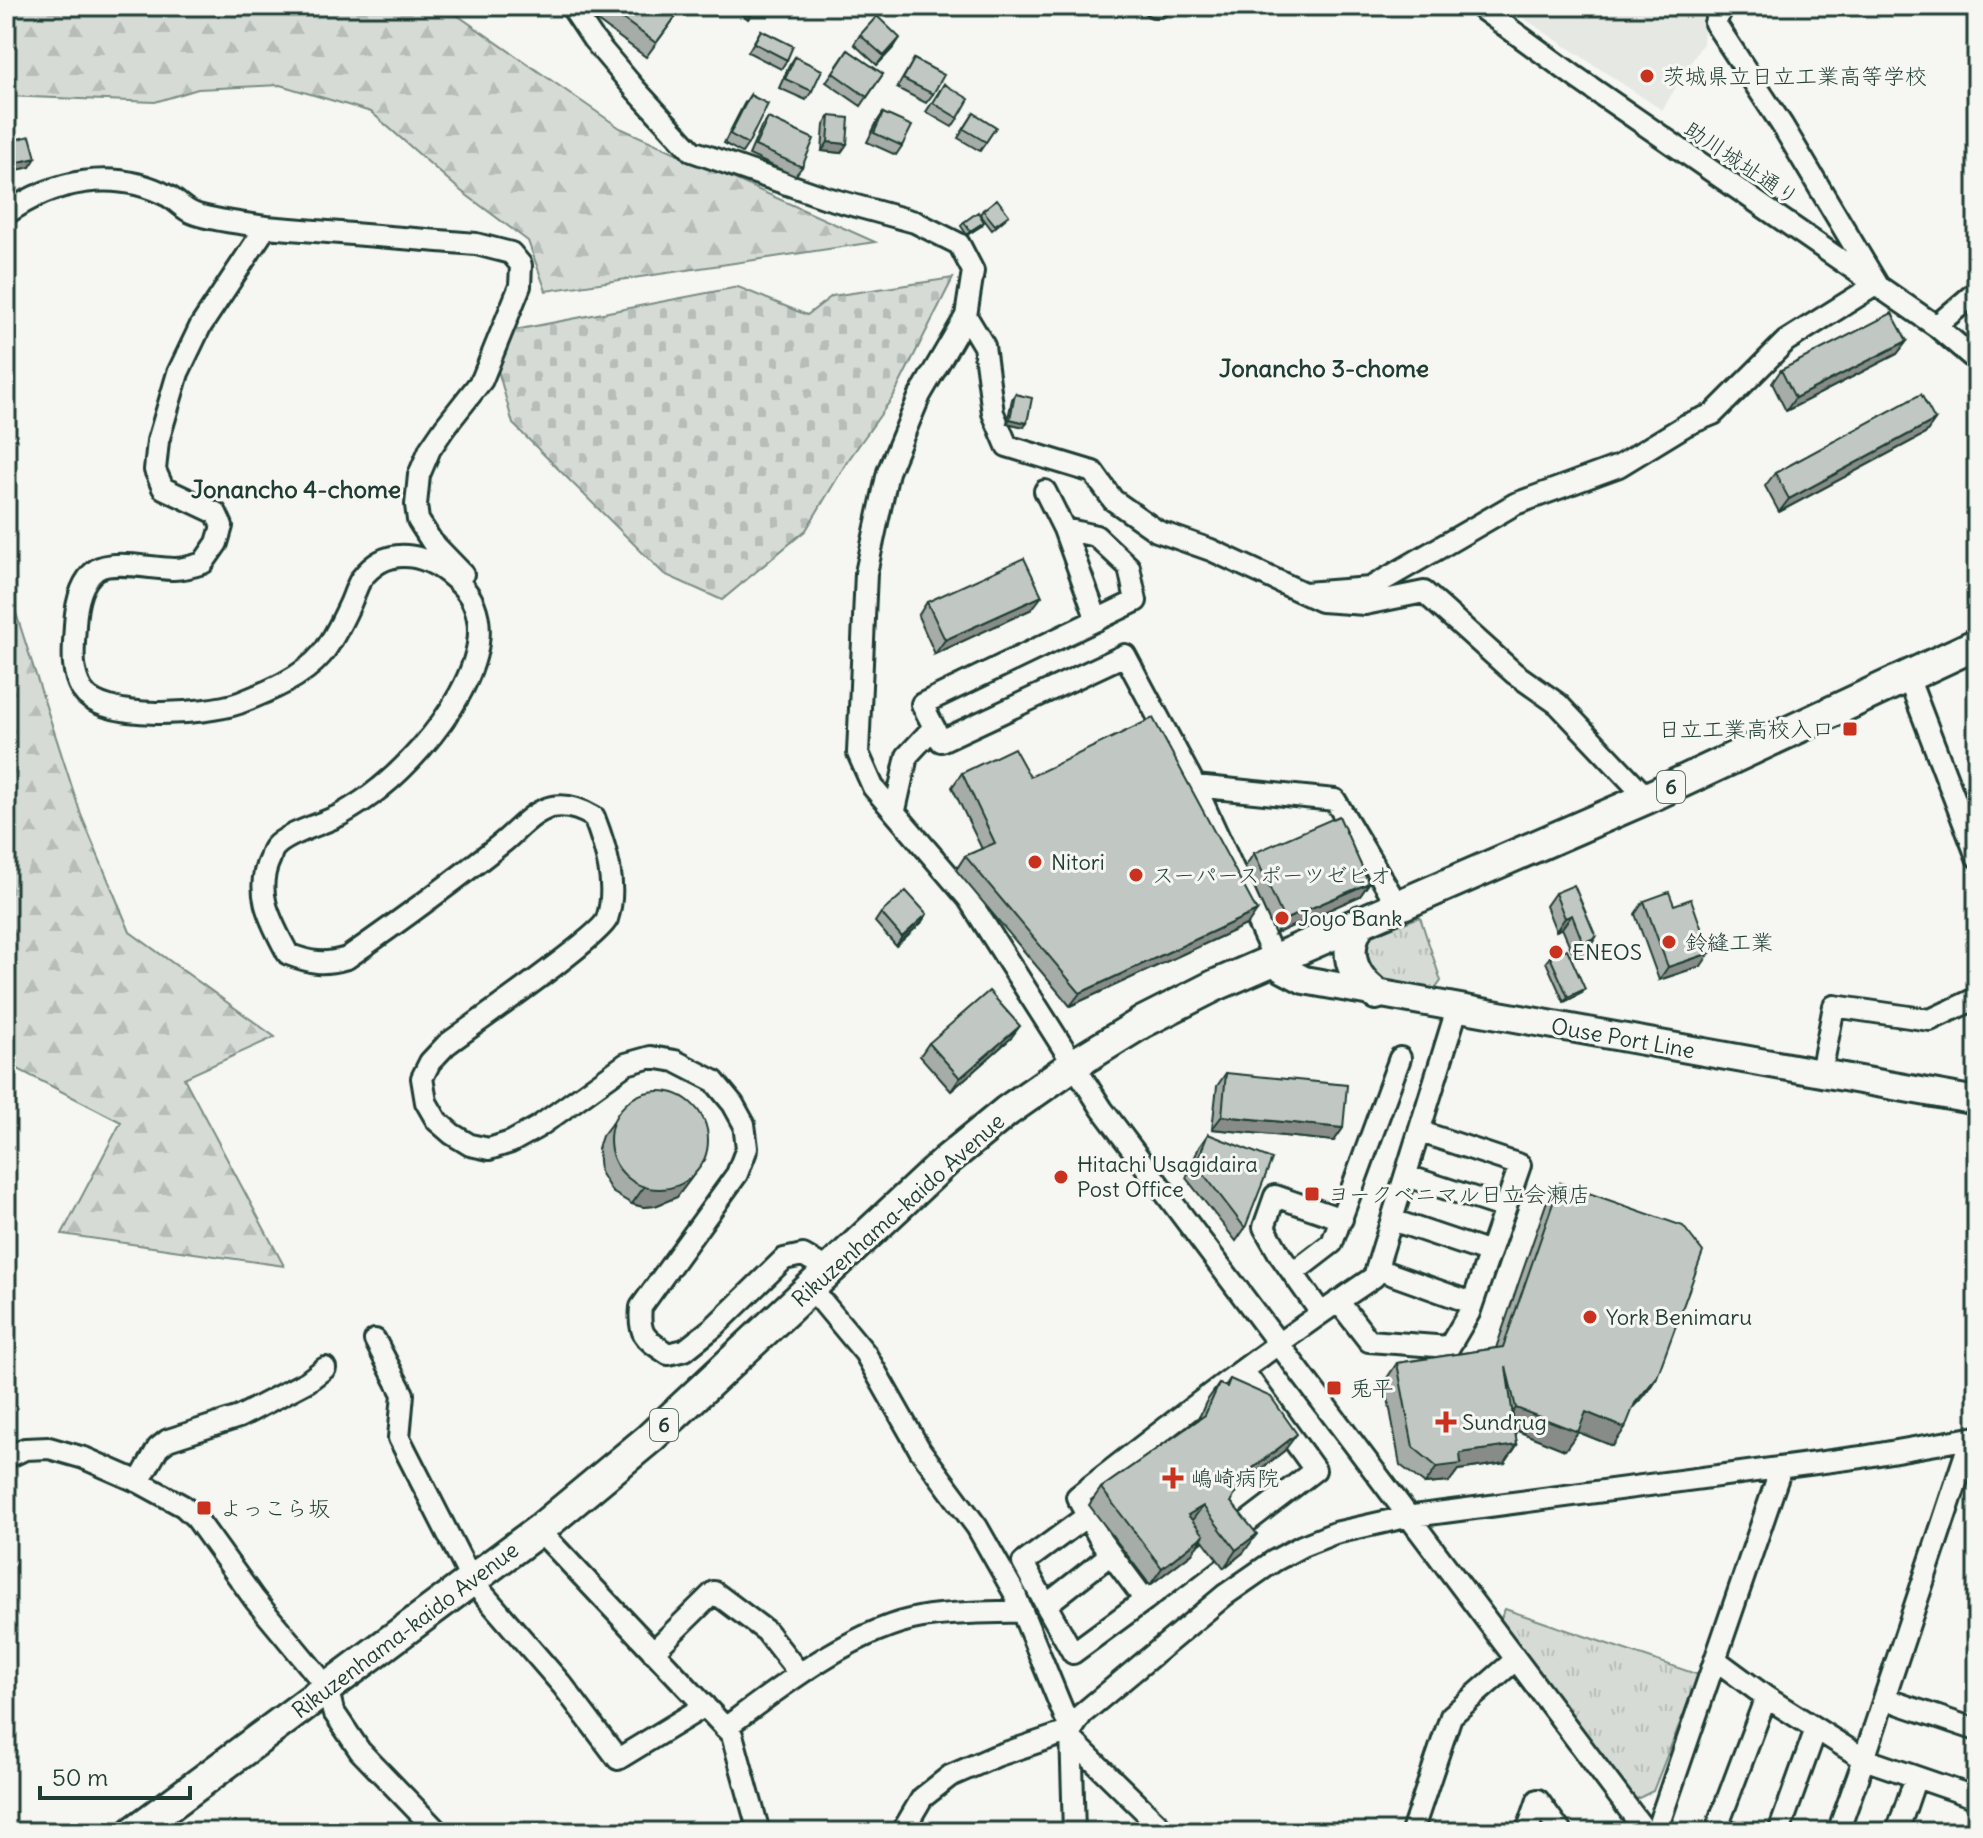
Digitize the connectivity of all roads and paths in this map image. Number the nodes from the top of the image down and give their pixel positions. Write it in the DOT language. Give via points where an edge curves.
graph roads {
  1 [pos="571,6"];
  2 [pos="1478,6"];
  3 [pos="1723,6"];
  4 [pos="6,214"];
  5 [pos="266,227"];
  6 [pos="1877,284"];
  7 [pos="1977,291"];
  8 [pos="966,316"];
  9 [pos="1936,326"];
  10 [pos="1977,361"];
  11 [pos="1045,491"];
  12 [pos="1064,529"];
  13 [pos="1305,593"];
  14 [pos="1097,620"];
  15 [pos="480,627"];
  16 [pos="1977,644"];
  17 [pos="1908,677"];
  18 [pos="934,727"];
  19 [pos="1195,786"];
  20 [pos="1647,798"];
  21 [pos="895,810"];
  22 [pos="1977,857"];
  23 [pos="1398,906"];
  24 [pos="1361,921"];
  25 [pos="1275,960"];
  26 [pos="1376,994"];
  27 [pos="1977,998"];
  28 [pos="1457,1009"];
  29 [pos="1400,1058"];
  30 [pos="1073,1065"];
  31 [pos="1821,1073"];
  32 [pos="1977,1101"];
  33 [pos="1421,1132"];
  34 [pos="1407,1176"];
  35 [pos="1505,1208"];
  36 [pos="1342,1219"];
  37 [pos="1392,1220"];
  38 [pos="1490,1253"];
  39 [pos="1377,1269"];
  40 [pos="1293,1273"];
  41 [pos="820,1279"];
  42 [pos="1472,1303"];
  43 [pos="1329,1307"];
  44 [pos="375,1340"];
  45 [pos="1280,1343"];
  46 [pos="325,1368"];
  47 [pos="1243,1370"];
  48 [pos="1974,1438"];
  49 [pos="6,1458"];
  50 [pos="1781,1468"];
  51 [pos="139,1482"];
  52 [pos="1087,1516"];
  53 [pos="1406,1517"];
  54 [pos="539,1530"];
  55 [pos="1111,1554"];
  56 [pos="472,1581"];
  57 [pos="1145,1600"];
  58 [pos="1046,1605"];
  59 [pos="1022,1611"];
  60 [pos="653,1652"];
  61 [pos="1716,1660"];
  62 [pos="1514,1661"];
  63 [pos="799,1673"];
  64 [pos="327,1687"];
  65 [pos="1766,1697"];
  66 [pos="1885,1699"];
  67 [pos="705,1706"];
  68 [pos="725,1728"];
  69 [pos="1816,1729"];
  70 [pos="1977,1730"];
  71 [pos="1071,1735"];
  72 [pos="1864,1759"];
  73 [pos="1916,1777"];
  74 [pos="1977,1798"];
  75 [pos="149,1827"];
  76 [pos="438,1832"];
  77 [pos="759,1832"];
  78 [pos="902,1832"];
  79 [pos="1074,1832"];
  80 [pos="1166,1832"];
  81 [pos="1412,1832"];
  82 [pos="1527,1832"];
  83 [pos="1561,1832"];
  84 [pos="1646,1832"];
  85 [pos="1656,1832"];
  86 [pos="1728,1832"];
  87 [pos="1779,1832"];
  88 [pos="1838,1832"];
  89 [pos="1897,1832"];
  1 -- 8 [label="street" via="593,39 692,151 915,222 959,244 973,271"];
  2 -- 6 [label="street, 助川城址通り"];
  3 -- 6 [label="street" via="1715,23"];
  4 -- 5 [label="street" via="33,195 62,185 118,181 168,196 194,214"];
  5 -- 15 [label="street" via="476,244 511,253 521,265 520,286 482,380 430,449 419,475 418,520 478,593 484,614"];
  5 -- 15 [label="street" via="200,327 178,373 158,441 155,470 163,488 216,513 222,526 217,543 203,563 177,570 116,565 97,569 83,585 76,611 73,669 84,692 101,704 176,713 235,704 281,686 321,656 361,579 392,557 414,555 439,567 461,585"];
  6 -- 9 [label="street, 助川城址通り"];
  6 -- 13 [label="street" via="1786,341 1713,414 1619,466 1515,504 1370,588"];
  7 -- 9 [label="street"];
  8 -- 13 [label="street" via="984,346 993,413 1007,446 1093,472 1113,500 1157,531"];
  8 -- 21 [label="street" via="920,395 888,472 866,573 858,753 873,787"];
  9 -- 10 [label="street, 助川城址通り"];
  11 -- 12 [label="street"];
  12 -- 14 [label="street"];
  12 -- 14 [label="street" via="1096,536 1129,567 1136,601"];
  13 -- 20 [label="street" via="1321,601 1365,604 1424,592 1514,673 1558,704"];
  14 -- 18 [label="street" via="922,704"];
  15 -- 41 [label="street" via="462,690 416,754 354,806 275,846 263,889 267,912 288,954 324,965 347,958 549,807 581,809 594,817 609,867 612,895 606,923 446,1045 422,1078 426,1102 452,1134 489,1149 538,1127 626,1064 651,1057 675,1061 714,1081 744,1124 747,1148 737,1174 641,1307 646,1339 668,1354 685,1350 784,1259 803,1255"];
  16 -- 17 [label="highway, Rikuzenhama-kaido Avenue / 6"];
  17 -- 20 [label="highway, Rikuzenhama-kaido Avenue / 6"];
  17 -- 22 [label="street"];
  18 -- 19 [label="street" via="941,741 1125,655"];
  18 -- 21 [label="street" via="907,756"];
  19 -- 23 [label="street" via="1335,800"];
  19 -- 25 [label="street"];
  20 -- 23 [label="highway, Rikuzenhama-kaido Avenue / 6"];
  21 -- 30 [label="street" via="968,898"];
  23 -- 24 [label="highway, Rikuzenhama-kaido Avenue / 6"];
  24 -- 25 [label="highway, Rikuzenhama-kaido Avenue / 6"];
  24 -- 26 [label="highway" via="1350,958 1355,973"];
  25 -- 26 [label="main road, Ouse Port Line" via="1304,980"];
  25 -- 30 [label="highway, Rikuzenhama-kaido Avenue / 6" via="1216,985"];
  26 -- 28 [label="main road, Ouse Port Line"];
  27 -- 31 [label="street" via="1930,1020 1834,1006"];
  28 -- 31 [label="main road, Ouse Port Line"];
  28 -- 33 [label="street"];
  29 -- 36 [label="street"];
  30 -- 41 [label="highway, Rikuzenhama-kaido Avenue / 6" via="947,1160"];
  30 -- 45 [label="street"];
  31 -- 32 [label="main road, Ouse Port Line"];
  33 -- 34 [label="street"];
  33 -- 35 [label="street" via="1520,1165"];
  34 -- 35 [label="street"];
  34 -- 37 [label="street"];
  35 -- 38 [label="street"];
  36 -- 40 [label="street" via="1332,1243"];
  36 -- 40 [label="street" via="1275,1196 1264,1227"];
  37 -- 38 [label="street"];
  37 -- 39 [label="street"];
  38 -- 42 [label="street"];
  39 -- 42 [label="street"];
  39 -- 43 [label="street" via="1374,1277"];
  40 -- 43 [label="street"];
  41 -- 54 [label="highway, Rikuzenhama-kaido Avenue / 6" via="650,1438"];
  41 -- 59 [label="street" via="920,1450 977,1527"];
  42 -- 43 [label="street" via="1449,1347 1369,1341"];
  43 -- 45 [label="street"];
  44 -- 56 [label="street" via="403,1394 399,1438"];
  45 -- 47 [label="street"];
  45 -- 53 [label="street"];
  46 -- 51 [label="street" via="239,1417 168,1440"];
  47 -- 52 [label="street" via="1077,1497"];
  47 -- 57 [label="street" via="1315,1470"];
  48 -- 50 [label="street"];
  48 -- 66 [label="street"];
  49 -- 51 [label="street" via="25,1449 49,1448"];
  50 -- 53 [label="street"];
  50 -- 61 [label="street"];
  51 -- 64 [label="street" via="196,1518"];
  52 -- 55 [label="street"];
  52 -- 58 [label="street" via="1023,1563"];
  53 -- 62 [label="street"];
  53 -- 71 [label="street" via="1335,1533 1274,1561 1082,1714"];
  54 -- 56 [label="highway, Rikuzenhama-kaido Avenue / 6"];
  54 -- 60 [label="street"];
  55 -- 57 [label="street"];
  55 -- 58 [label="street"];
  56 -- 64 [label="highway, Rikuzenhama-kaido Avenue / 6"];
  56 -- 67 [label="street" via="618,1759"];
  57 -- 58 [label="street" via="1073,1653"];
  59 -- 63 [label="street" via="922,1617 881,1629"];
  59 -- 71 [label="street"];
  60 -- 63 [label="street" via="714,1592 766,1631"];
  60 -- 67 [label="street"];
  61 -- 65 [label="street"];
  61 -- 85 [label="street"];
  62 -- 81 [label="street" via="1451,1716"];
  62 -- 84 [label="street"];
  63 -- 68 [label="street"];
  64 -- 75 [label="highway, Rikuzenhama-kaido Avenue / 6"];
  64 -- 76 [label="street" via="333,1711 360,1751"];
  65 -- 69 [label="street"];
  65 -- 86 [label="street" via="1719,1822"];
  66 -- 70 [label="street"];
  66 -- 72 [label="street"];
  67 -- 68 [label="street"];
  68 -- 77 [label="street" via="732,1735"];
  69 -- 72 [label="street"];
  69 -- 87 [label="street"];
  71 -- 78 [label="street" via="996,1756 950,1776 922,1798"];
  71 -- 79 [label="street"];
  71 -- 80 [label="street"];
  72 -- 73 [label="street"];
  72 -- 88 [label="street"];
  73 -- 74 [label="street"];
  73 -- 89 [label="street"];
  82 -- 83 [label="street" via="1538,1800"];
}
